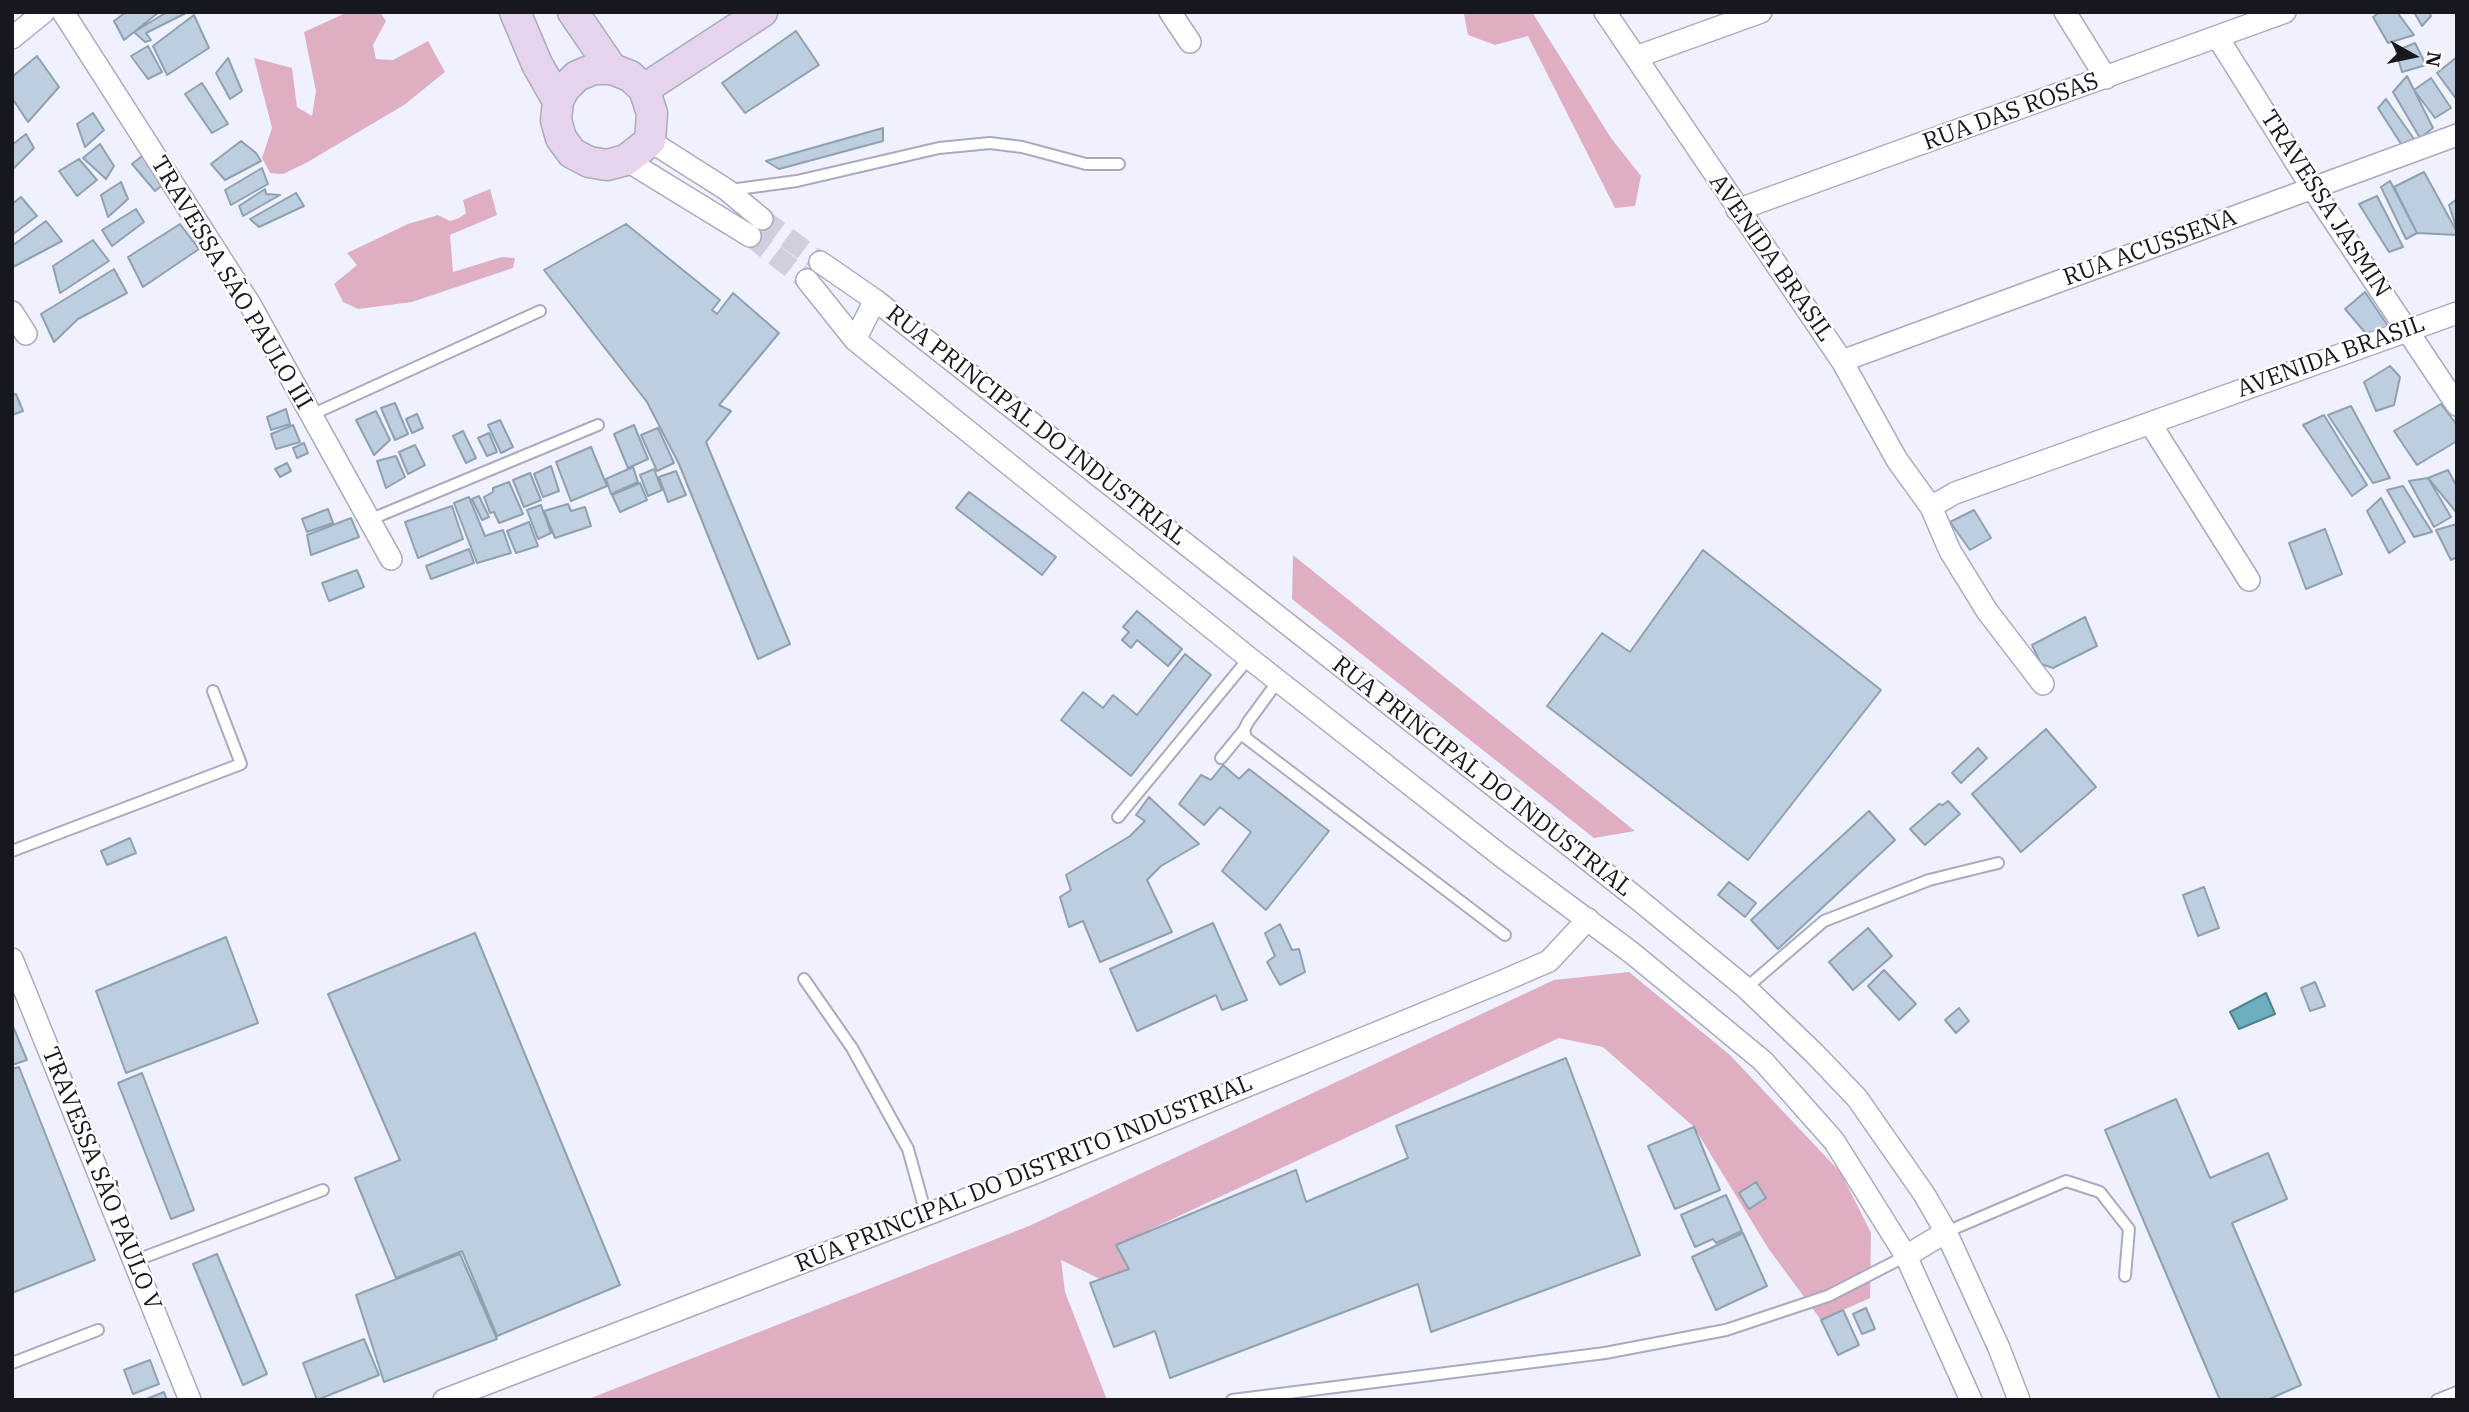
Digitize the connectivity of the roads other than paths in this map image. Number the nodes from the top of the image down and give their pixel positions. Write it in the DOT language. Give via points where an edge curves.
graph roads {
  1 [pos="44,12"];
  2 [pos="62,12"];
  3 [pos="515,12"];
  4 [pos="573,12"];
  5 [pos="762,12"];
  6 [pos="1170,12"];
  7 [pos="1605,12"];
  8 [pos="1761,12"];
  9 [pos="2065,12"];
  10 [pos="2285,12"];
  11 [pos="12,38"];
  12 [pos="2218,38"];
  13 [pos="1190,41"];
  14 [pos="1636,57"];
  15 [pos="612,69"];
  16 [pos="2106,79"];
  17 [pos="644,89"];
  18 [pos="558,101"];
  19 [pos="2457,135"];
  20 [pos="650,141"];
  21 [pos="625,160"];
  22 [pos="1119,164"];
  23 [pos="2312,188"];
  24 [pos="727,190"];
  25 [pos="1737,210"];
  26 [pos="820,262"];
  27 [pos="807,280"];
  28 [pos="876,300"];
  29 [pos="540,311"];
  30 [pos="12,312"];
  31 [pos="2457,313"];
  32 [pos="2407,329"];
  33 [pos="26,334"];
  34 [pos="855,340"];
  35 [pos="1842,361"];
  36 [pos="2457,405"];
  37 [pos="311,415"];
  38 [pos="2150,423"];
  39 [pos="598,425"];
  40 [pos="1931,507"];
  41 [pos="369,520"];
  42 [pos="391,559"];
  43 [pos="2249,580"];
  44 [pos="1249,658"];
  45 [pos="1278,681"];
  46 [pos="2043,684"];
  47 [pos="214,691"];
  48 [pos="1244,730"];
  49 [pos="1221,758"];
  50 [pos="1118,817"];
  51 [pos="12,851"];
  52 [pos="1998,863"];
  53 [pos="1588,919"];
  54 [pos="1505,935"];
  55 [pos="12,959"];
  56 [pos="804,979"];
  57 [pos="1746,988"];
  58 [pos="323,1190"];
  59 [pos="926,1214"];
  60 [pos="1946,1232"];
  61 [pos="1906,1256"];
  62 [pos="134,1261"];
  63 [pos="2125,1276"];
  64 [pos="98,1330"];
  65 [pos="12,1363"];
  66 [pos="2457,1392"];
  67 [pos="190,1400"];
  68 [pos="444,1400"];
  69 [pos="1232,1400"];
  70 [pos="1971,1400"];
  71 [pos="2019,1400"];
  72 [pos="2437,1400"];
  1 -- 11 [label="street"];
  2 -- 37 [label="street, TRAVESSA SÃO PAULO III" via="251,306"];
  3 -- 18 [label="main road"];
  4 -- 15 [label="main road"];
  5 -- 17 [label="main road"];
  6 -- 13 [label="street"];
  7 -- 14 [label="street, AVENIDA BRASIL"];
  8 -- 14 [label="street"];
  9 -- 16 [label="street"];
  10 -- 12 [label="street, RUA DAS ROSAS"];
  12 -- 16 [label="street, RUA DAS ROSAS"];
  12 -- 23 [label="street, TRAVESSA JASMIN"];
  14 -- 25 [label="street, AVENIDA BRASIL"];
  15 -- 17 [label="main road" via="630,76"];
  15 -- 18 [label="main road" via="594,69 577,76"];
  16 -- 25 [label="street, RUA DAS ROSAS"];
  17 -- 20 [label="main road" via="652,113"];
  18 -- 21 [label="main road" via="558,129 572,153 607,165"];
  19 -- 23 [label="street, RUA ACUSSENA"];
  20 -- 21 [label="main road"];
  20 -- 24 [label="street"];
  21 -- 24 [label="street" via="756,228"];
  22 -- 24 [label="lane" via="1086,164 1022,147 990,144 939,148 797,181"];
  23 -- 32 [label="street, TRAVESSA JASMIN"];
  23 -- 35 [label="street, RUA ACUSSENA"];
  25 -- 35 [label="street, AVENIDA BRASIL"];
  26 -- 28 [label="street, RUA PRINCIPAL DO INDUSTRIAL"];
  27 -- 34 [label="street, RUA PRINCIPAL DO INDUSTRIAL"];
  28 -- 34 [label="street"];
  28 -- 57 [label="street, RUA PRINCIPAL DO INDUSTRIAL"];
  29 -- 37 [label="lane"];
  30 -- 33 [label="street"];
  31 -- 32 [label="street, AVENIDA BRASIL"];
  32 -- 36 [label="street, TRAVESSA JASMIN"];
  32 -- 38 [label="street, AVENIDA BRASIL"];
  34 -- 44 [label="street, RUA PRINCIPAL DO INDUSTRIAL"];
  35 -- 40 [label="street, AVENIDA BRASIL" via="1897,460"];
  37 -- 41 [label="street, TRAVESSA SÃO PAULO III"];
  38 -- 40 [label="street, AVENIDA BRASIL" via="1955,494"];
  38 -- 43 [label="street"];
  39 -- 41 [label="lane"];
  40 -- 46 [label="street, AVENIDA BRASIL" via="1950,551 1987,611"];
  41 -- 42 [label="street, TRAVESSA SÃO PAULO III"];
  44 -- 45 [label="street, RUA PRINCIPAL DO INDUSTRIAL"];
  44 -- 50 [label="lane"];
  45 -- 48 [label="lane"];
  45 -- 53 [label="street, RUA PRINCIPAL DO INDUSTRIAL"];
  47 -- 51 [label="lane" via="241,764"];
  48 -- 49 [label="lane"];
  48 -- 54 [label="lane" via="1245,738"];
  52 -- 57 [label="lane" via="1929,880 1824,921"];
  53 -- 59 [label="street, RUA PRINCIPAL DO DISTRITO INDUSTRIAL" via="1549,961"];
  53 -- 61 [label="street, RUA PRINCIPAL DO INDUSTRIAL" via="1763,1061 1834,1141"];
  55 -- 62 [label="street, TRAVESSA SÃO PAULO V"];
  56 -- 59 [label="lane" via="852,1048 908,1149"];
  57 -- 60 [label="street, RUA PRINCIPAL DO INDUSTRIAL" via="1857,1097"];
  58 -- 62 [label="lane"];
  59 -- 68 [label="street, RUA PRINCIPAL DO DISTRITO INDUSTRIAL"];
  60 -- 61 [label="street"];
  60 -- 63 [label="lane" via="2066,1181 2100,1192 2129,1229"];
  60 -- 71 [label="street, RUA PRINCIPAL DO INDUSTRIAL"];
  61 -- 69 [label="lane" via="1828,1296 1726,1330 1605,1353"];
  61 -- 70 [label="street, RUA PRINCIPAL DO INDUSTRIAL"];
  62 -- 67 [label="street, TRAVESSA SÃO PAULO V"];
  64 -- 65 [label="lane"];
  66 -- 72 [label="lane"];
}
